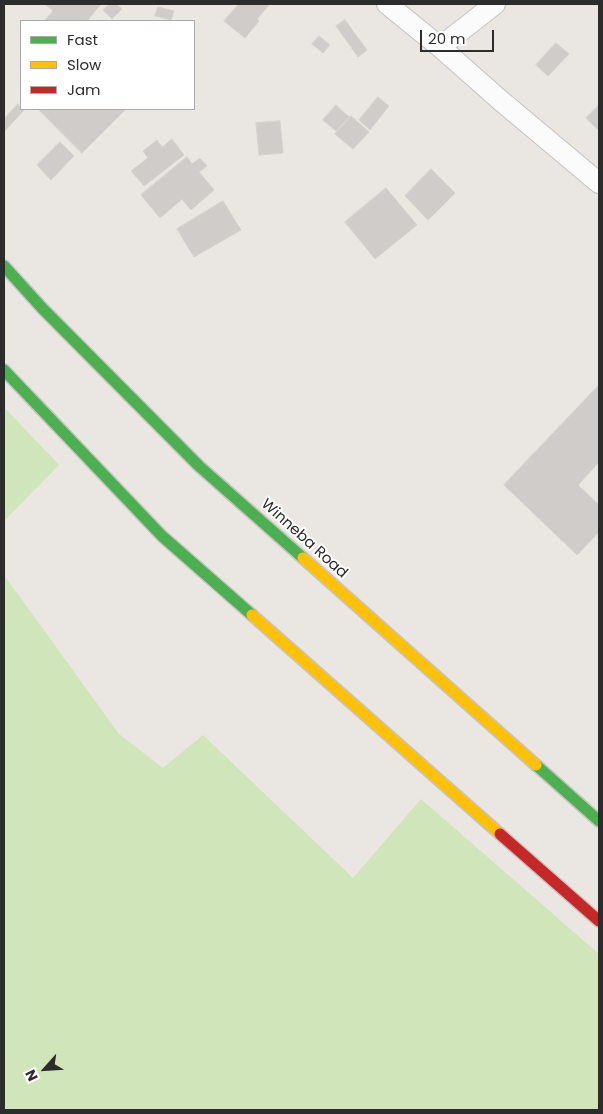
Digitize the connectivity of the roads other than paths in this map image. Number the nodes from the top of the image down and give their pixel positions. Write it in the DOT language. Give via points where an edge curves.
graph roads {
  1 [pos="387,4"];
  2 [pos="495,4"];
  3 [pos="440,46"];
  4 [pos="599,182"];
  5 [pos="4,266"];
  6 [pos="4,370"];
  7 [pos="599,821"];
  8 [pos="599,921"];
  1 -- 3 [label="street"];
  2 -- 3 [label="street"];
  3 -- 4 [label="street"];
  5 -- 7 [label="highway, Winneba Road" via="199,466"];
  6 -- 8 [label="highway" via="162,536"];
}
